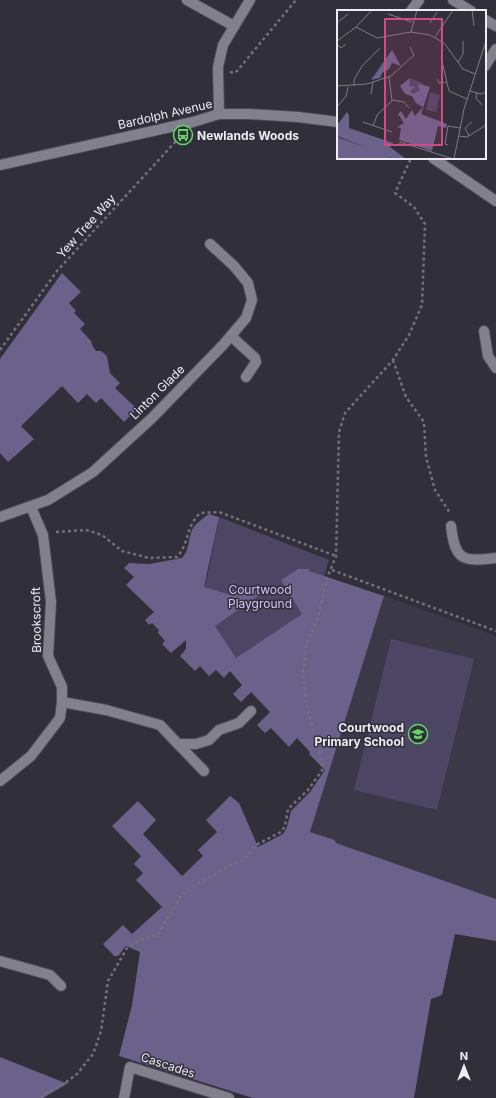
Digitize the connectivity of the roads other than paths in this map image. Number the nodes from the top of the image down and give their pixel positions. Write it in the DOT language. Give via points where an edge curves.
graph roads {
  1 [pos="187,0"];
  2 [pos="250,0"];
  3 [pos="419,0"];
  4 [pos="453,0"];
  5 [pos="413,10"];
  6 [pos="469,10"];
  7 [pos="486,21"];
  8 [pos="234,26"];
  9 [pos="496,26"];
  10 [pos="496,49"];
  11 [pos="486,64"];
  12 [pos="219,114"];
  13 [pos="337,122"];
  14 [pos="434,159"];
  15 [pos="0,164"];
  16 [pos="496,201"];
  17 [pos="210,244"];
  18 [pos="484,331"];
  19 [pos="231,336"];
  20 [pos="496,368"];
  21 [pos="246,377"];
  22 [pos="31,507"];
  23 [pos="0,517"];
  24 [pos="451,526"];
  25 [pos="496,558"];
  26 [pos="62,702"];
  27 [pos="251,712"];
  28 [pos="178,744"];
  29 [pos="204,771"];
  30 [pos="0,781"];
  31 [pos="0,961"];
  32 [pos="61,986"];
  33 [pos="124,1098"];
  34 [pos="229,1098"];
  1 -- 8 [label="street"];
  2 -- 8 [label="street"];
  3 -- 5 [label="street"];
  4 -- 6 [label="street"];
  7 -- 9 [label="street"];
  8 -- 12 [label="street" via="223,45 218,67"];
  10 -- 11 [label="street"];
  12 -- 13 [label="street, Bardolph Avenue" via="292,116"];
  12 -- 15 [label="street, Bardolph Avenue" via="193,122"];
  14 -- 16 [label="street"];
  17 -- 19 [label="street, Linton Glade" via="248,283 252,300 246,318"];
  18 -- 20 [label="street" via="488,356"];
  19 -- 21 [label="street" via="255,358 256,362"];
  19 -- 22 [label="street, Linton Glade" via="152,418 93,472 48,500"];
  22 -- 23 [label="street, Linton Glade"];
  22 -- 26 [label="street, Brookscroft" via="43,535 51,602 48,656 62,687"];
  24 -- 25 [label="street" via="453,543 458,554 471,561"];
  26 -- 28 [label="street" via="106,710 160,725"];
  26 -- 30 [label="street, Brookscroft" via="60,718 31,756"];
  27 -- 28 [label="street" via="239,723 219,730 209,740 196,744"];
  28 -- 29 [label="street"];
  31 -- 32 [label="street" via="50,975"];
  33 -- 34 [label="street, Cascades" via="130,1067"];
}
